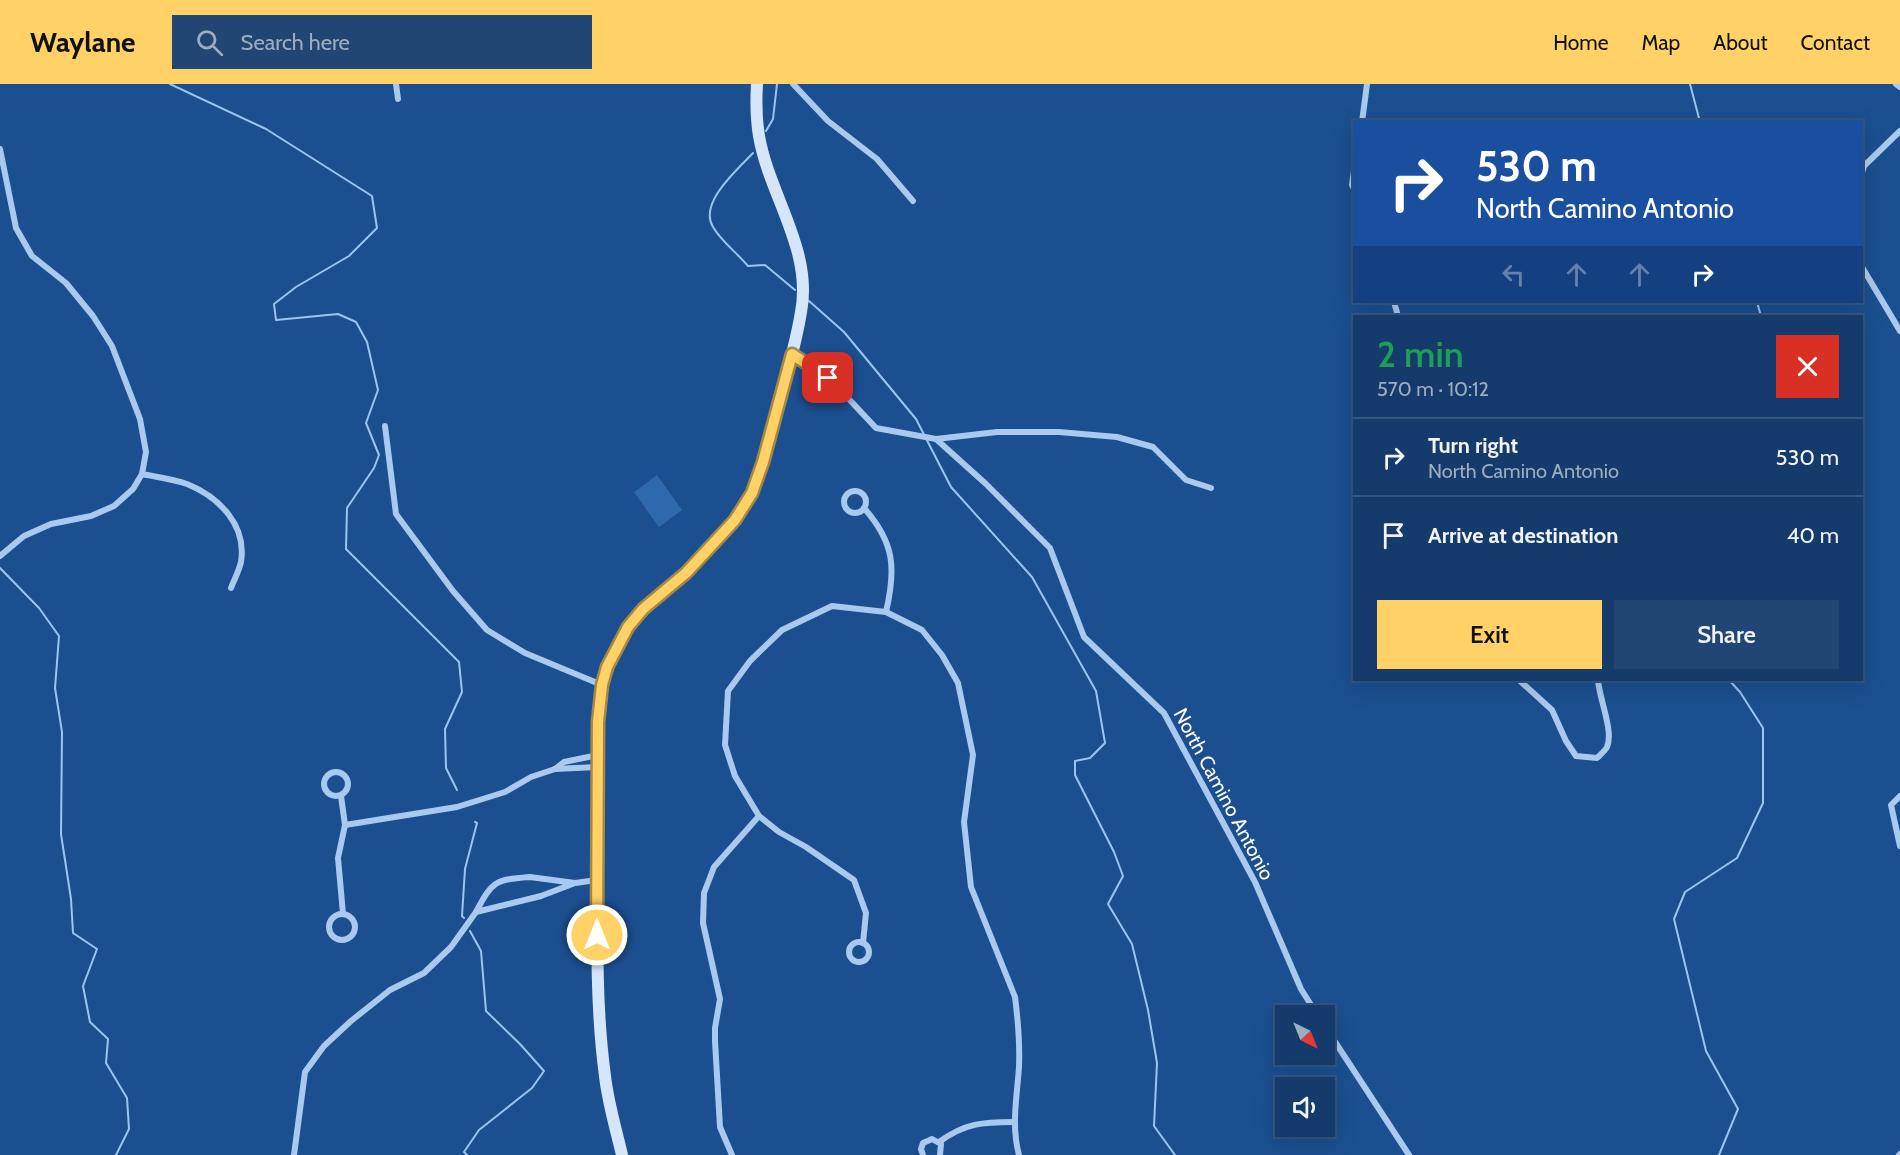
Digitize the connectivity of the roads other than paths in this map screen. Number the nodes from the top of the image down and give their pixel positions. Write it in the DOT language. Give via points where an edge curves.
graph roads {
  1 [pos="396,84"];
  2 [pos="757,84"];
  3 [pos="793,84"];
  4 [pos="1367,84"];
  5 [pos="1896,84"];
  6 [pos="1900,87"];
  7 [pos="398,99"];
  8 [pos="1362,120"];
  9 [pos="1900,131"];
  10 [pos="0,149"];
  11 [pos="1863,170"];
  12 [pos="913,201"];
  13 [pos="1863,269"];
  14 [pos="1900,331"];
  15 [pos="792,354"];
  16 [pos="385,426"];
  17 [pos="936,439"];
  18 [pos="142,474"];
  19 [pos="1211,488"];
  20 [pos="864,508"];
  21 [pos="0,556"];
  22 [pos="231,588"];
  23 [pos="886,612"];
  24 [pos="1520,681"];
  25 [pos="1598,681"];
  26 [pos="602,685"];
  27 [pos="597,761"];
  28 [pos="555,769"];
  29 [pos="341,796"];
  30 [pos="1900,796"];
  31 [pos="759,816"];
  32 [pos="345,825"];
  33 [pos="1900,846"];
  34 [pos="597,880"];
  35 [pos="575,883"];
  36 [pos="476,912"];
  37 [pos="343,914"];
  38 [pos="863,943"];
  39 [pos="1311,1005"];
  40 [pos="1335,1042"];
  41 [pos="1014,1122"];
  42 [pos="939,1142"];
  43 [pos="294,1155"];
  44 [pos="622,1155"];
  45 [pos="732,1155"];
  46 [pos="922,1155"];
  47 [pos="940,1155"];
  48 [pos="1018,1155"];
  49 [pos="1409,1155"];
  1 -- 7 [label="street"];
  2 -- 15 [label="street" via="759,136 802,271 802,309"];
  3 -- 12 [label="street" via="828,122 877,159"];
  4 -- 8 [label="street"];
  5 -- 6 [label="street"];
  9 -- 11 [label="street"];
  10 -- 18 [label="street" via="16,228 33,256 66,283 112,346 140,419 146,452"];
  13 -- 14 [label="street"];
  15 -- 17 [label="street" via="831,380 876,428"];
  15 -- 26 [label="street" via="752,493 728,527 686,573 628,627"];
  16 -- 26 [label="street" via="396,514 453,591 487,630 506,642"];
  17 -- 19 [label="street" via="1018,432 1117,437 1153,447 1186,480"];
  17 -- 39 [label="street, North Camino Antonio" via="1050,548 1084,637 1164,712 1255,882"];
  18 -- 21 [label="street" via="134,489 114,506 91,516 51,524 24,536"];
  18 -- 22 [label="street" via="185,483 212,497 228,512 236,525 242,554"];
  20 -- 23 [label="street" via="876,521 890,551 892,585"];
  23 -- 31 [label="street" via="832,606 782,630 728,691 728,759"];
  23 -- 41 [label="street" via="921,630 958,683 974,755 964,822 971,887 1015,997 1019,1049"];
  24 -- 25 [label="street" via="1552,710 1576,756 1597,758 1607,747 1608,731"];
  26 -- 27 [label="street"];
  27 -- 28 [label="street"];
  27 -- 28 [label="street" via="564,762"];
  27 -- 34 [label="street"];
  28 -- 32 [label="street" via="505,792 457,807"];
  29 -- 29 [label="street" via="348,788 347,777 332,772 324,780 326,791"];
  29 -- 32 [label="street"];
  30 -- 33 [label="street" via="1891,805"];
  31 -- 38 [label="street" via="854,880 866,913"];
  31 -- 45 [label="street" via="714,867 704,893 703,923 720,999 715,1058 720,1127"];
  32 -- 37 [label="street" via="338,858"];
  34 -- 35 [label="street"];
  34 -- 44 [label="street" via="597,965 605,1078"];
  35 -- 36 [label="street"];
  35 -- 36 [label="street" via="530,876 501,879 486,892"];
  36 -- 43 [label="street" via="451,947 424,973 390,990 351,1021 305,1071"];
  37 -- 37 [label="street" via="335,916 329,927 334,938 342,940 353,934 355,925"];
  40 -- 49 [label="street"];
  41 -- 42 [label="street" via="968,1125"];
  41 -- 48 [label="street"];
  42 -- 46 [label="street" via="932,1138 925,1141"];
  42 -- 47 [label="street"];
}
